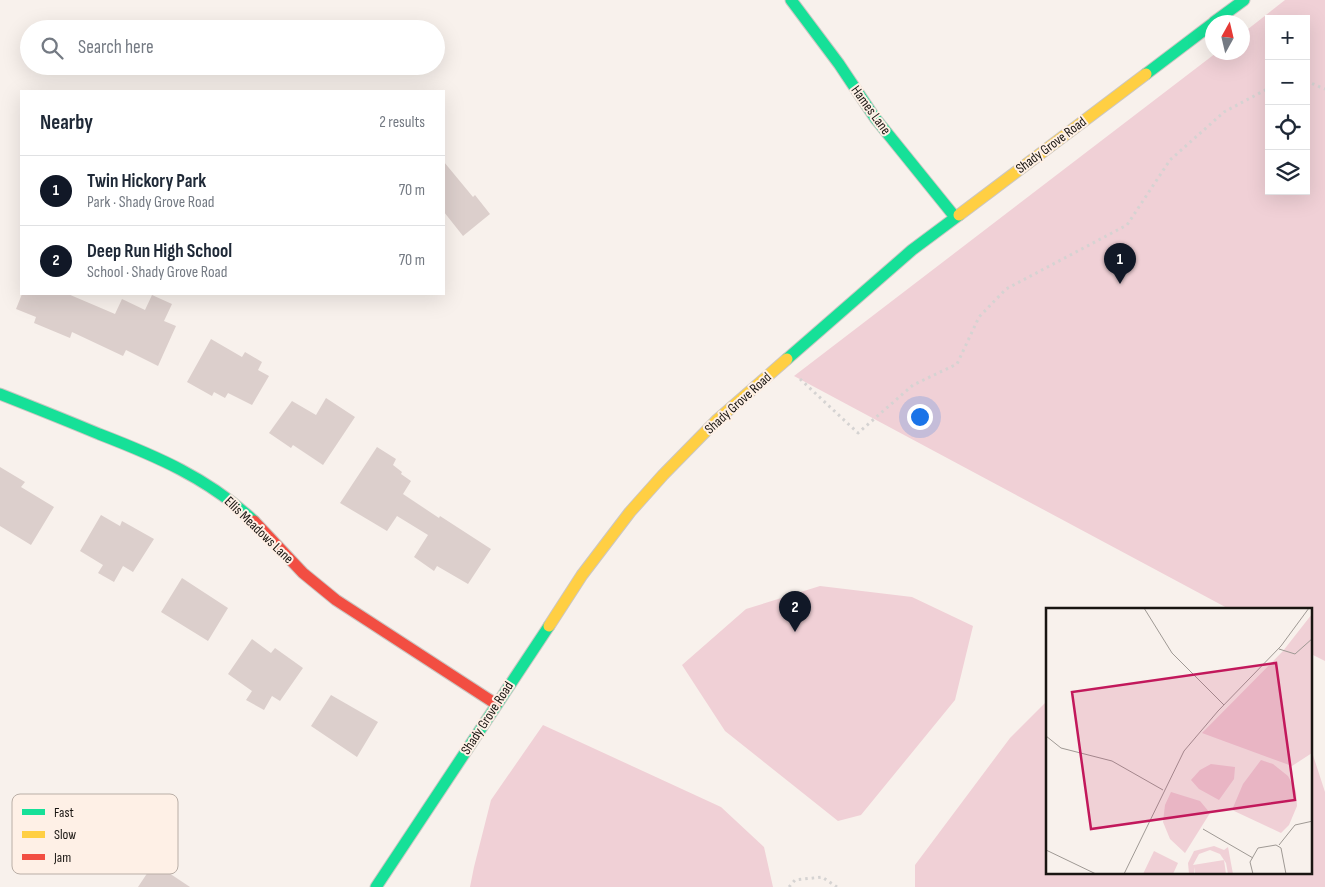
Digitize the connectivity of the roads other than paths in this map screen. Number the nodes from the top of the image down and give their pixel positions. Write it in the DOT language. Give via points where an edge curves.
graph roads {
  1 [pos="791,0"];
  2 [pos="1244,0"];
  3 [pos="1224,15"];
  4 [pos="1205,29"];
  5 [pos="955,217"];
  6 [pos="0,394"];
  7 [pos="496,704"];
  8 [pos="376,887"];
  1 -- 5 [label="main road, Hames Lane" via="875,118"];
  2 -- 3 [label="main road, Shady Grove Road"];
  4 -- 5 [label="main road, Shady Grove Road"];
  5 -- 7 [label="main road, Shady Grove Road" via="912,250 716,421 663,475 582,575"];
  6 -- 7 [label="main road, Ellis Meadows Lane" via="150,454 193,475 234,502 303,573 336,600"];
  7 -- 8 [label="main road, Shady Grove Road"];
}
